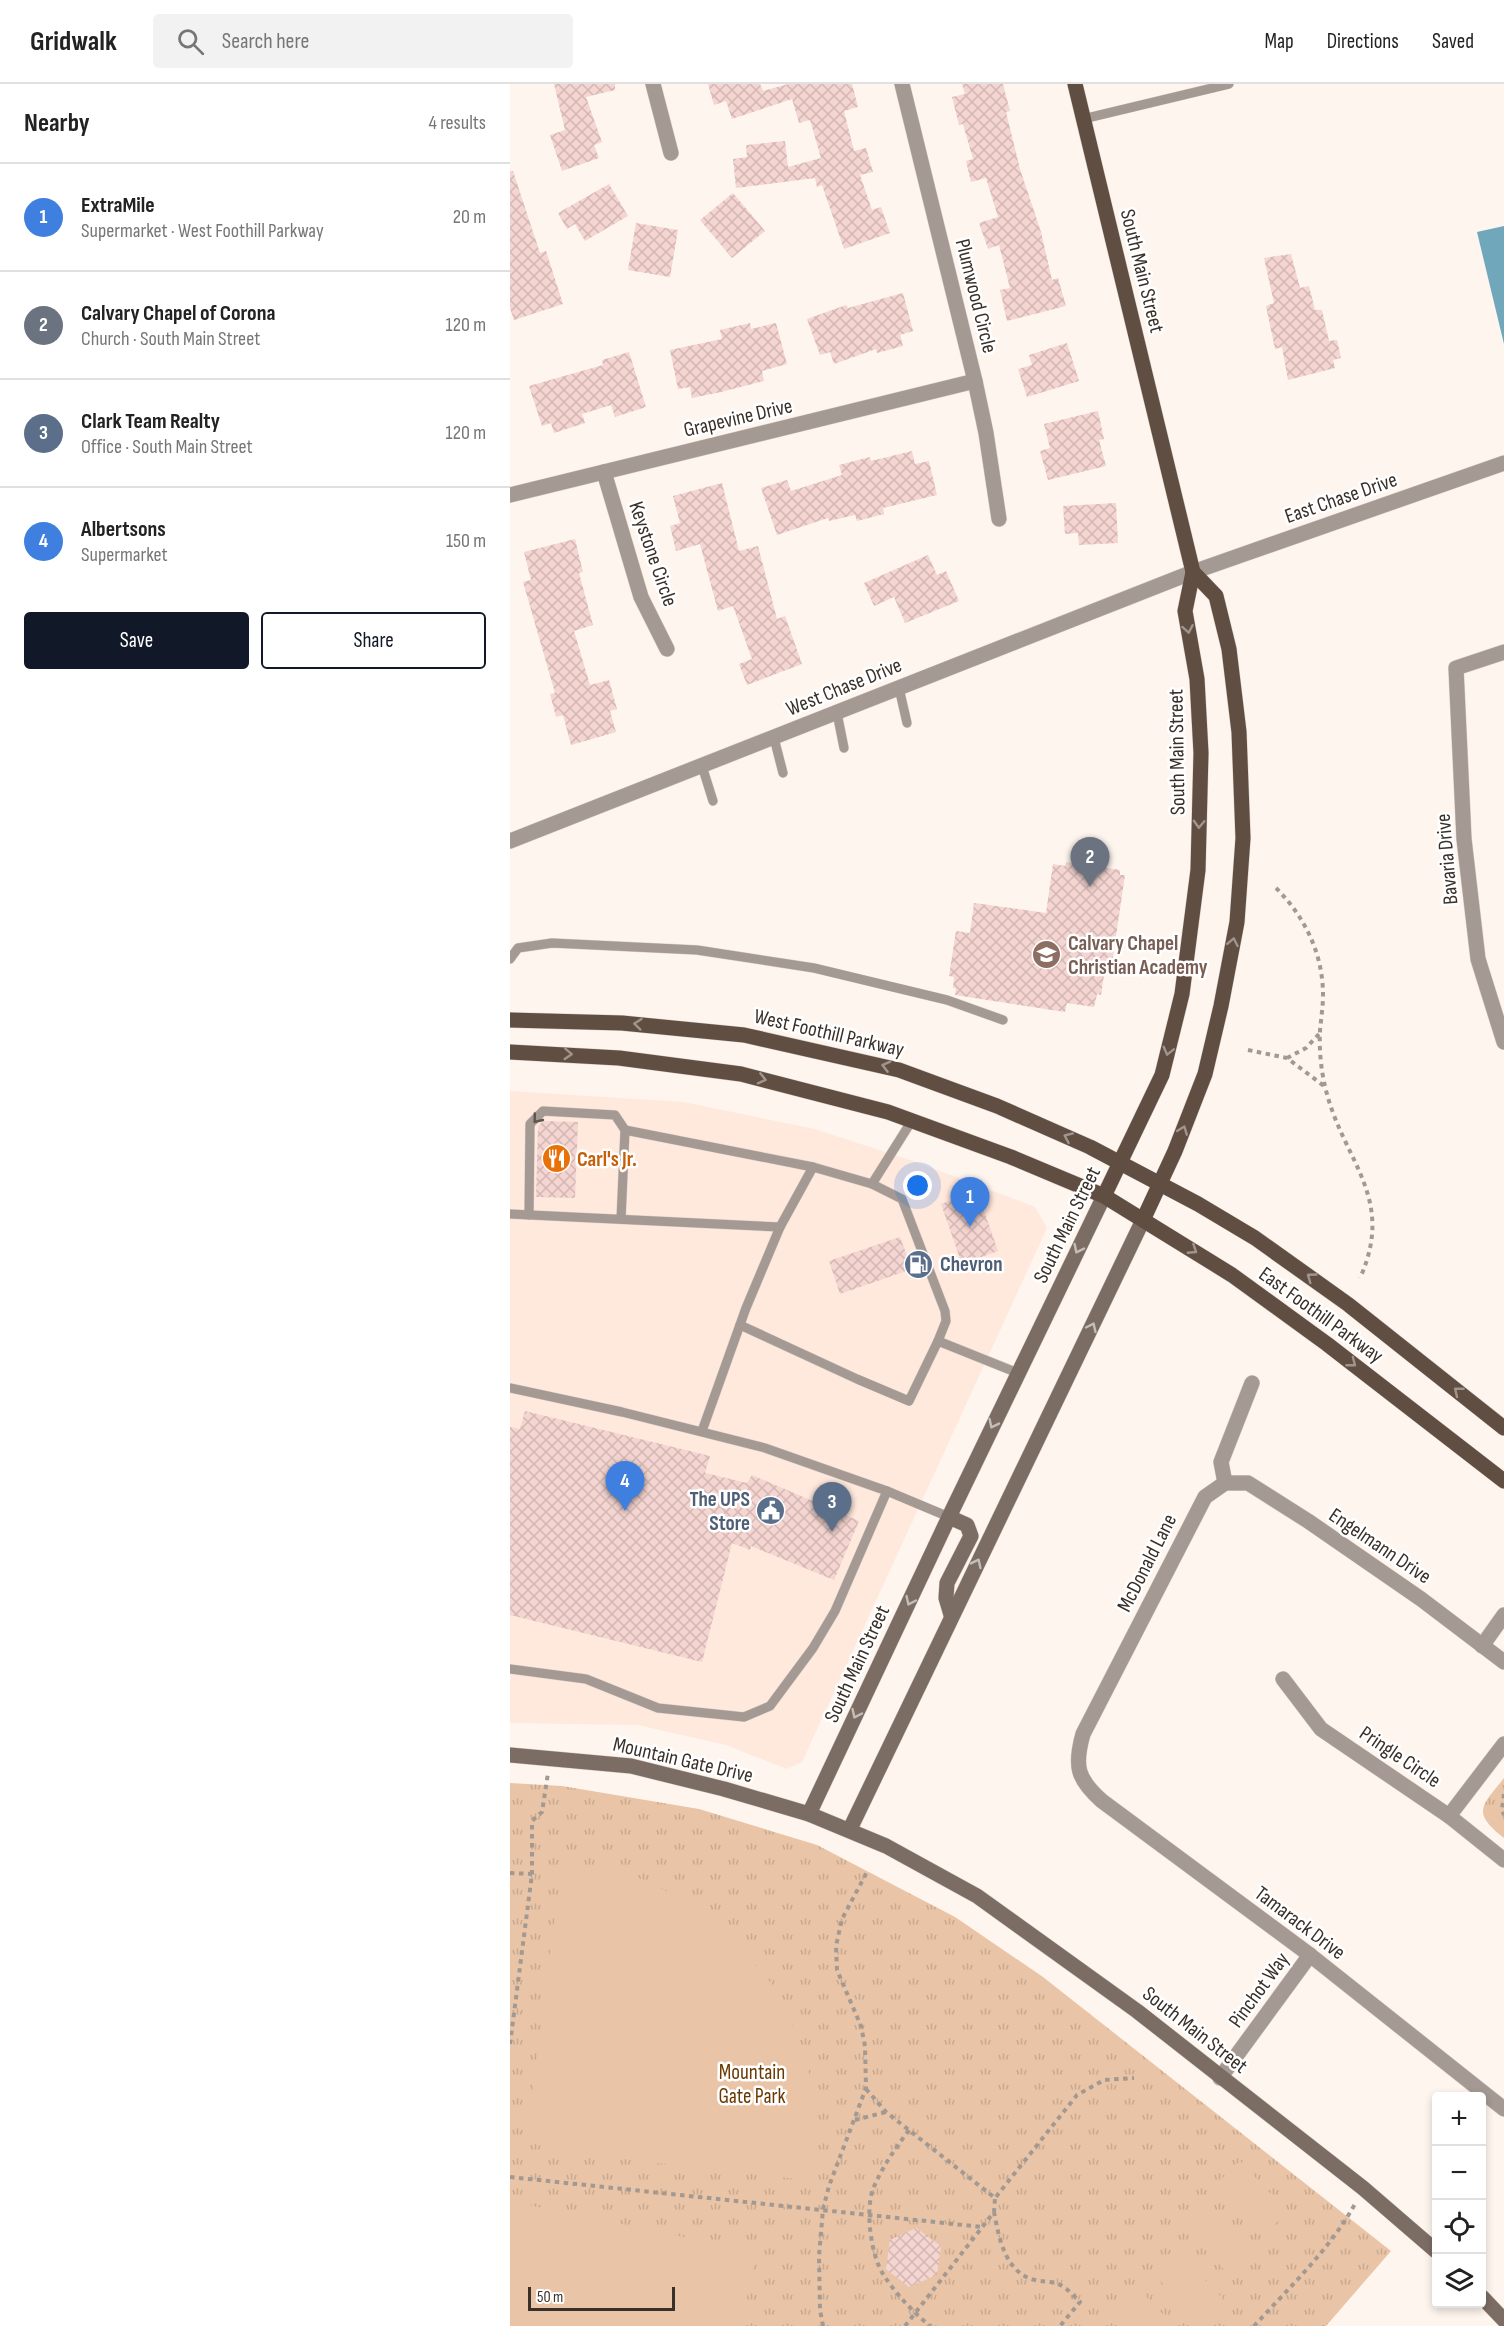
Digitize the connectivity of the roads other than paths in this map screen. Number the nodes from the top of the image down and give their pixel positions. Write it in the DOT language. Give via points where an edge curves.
graph roads {
  1 [pos="653,84"];
  2 [pos="902,84"];
  3 [pos="1075,84"];
  4 [pos="1229,84"];
  5 [pos="1083,119"];
  6 [pos="671,153"];
  7 [pos="975,381"];
  8 [pos="1504,463"];
  9 [pos="604,472"];
  10 [pos="510,495"];
  11 [pos="999,519"];
  12 [pos="1193,572"];
  13 [pos="667,649"];
  14 [pos="1504,652"];
  15 [pos="899,688"];
  16 [pos="837,713"];
  17 [pos="907,723"];
  18 [pos="774,738"];
  19 [pos="844,748"];
  20 [pos="702,766"];
  21 [pos="783,773"];
  22 [pos="713,801"];
  23 [pos="510,841"];
  24 [pos="510,959"];
  25 [pos="510,1020"];
  26 [pos="1003,1020"];
  27 [pos="1504,1042"];
  28 [pos="510,1052"];
  29 [pos="911,1122"];
  30 [pos="625,1130"];
  31 [pos="1120,1163"];
  32 [pos="813,1167"];
  33 [pos="872,1184"];
  34 [pos="1160,1184"];
  35 [pos="1104,1196"];
  36 [pos="510,1214"];
  37 [pos="529,1215"];
  38 [pos="621,1219"];
  39 [pos="1143,1220"];
  40 [pos="780,1227"];
  41 [pos="740,1325"];
  42 [pos="938,1341"];
  43 [pos="1018,1373"];
  44 [pos="1252,1383"];
  45 [pos="510,1388"];
  46 [pos="1504,1428"];
  47 [pos="702,1431"];
  48 [pos="1504,1481"];
  49 [pos="1225,1483"];
  50 [pos="886,1491"];
  51 [pos="949,1517"];
  52 [pos="951,1615"];
  53 [pos="1504,1615"];
  54 [pos="1482,1646"];
  55 [pos="1504,1662"];
  56 [pos="510,1669"];
  57 [pos="1283,1679"];
  58 [pos="1504,1744"];
  59 [pos="510,1755"];
  60 [pos="1078,1768"];
  61 [pos="809,1814"];
  62 [pos="1449,1816"];
  63 [pos="850,1829"];
  64 [pos="1504,1860"];
  65 [pos="1310,1955"];
  66 [pos="1220,2078"];
  67 [pos="1504,2109"];
  68 [pos="1432,2247"];
  69 [pos="1486,2301"];
  70 [pos="1504,2321"];
  71 [pos="1499,2326"];
  1 -- 6 [label="street"];
  2 -- 7 [label="street, Plumwood Circle"];
  3 -- 5 [label="main road, South Main Street"];
  4 -- 5 [label="lane"];
  5 -- 12 [label="main road, South Main Street"];
  7 -- 9 [label="street, Grapevine Drive"];
  7 -- 11 [label="street, Plumwood Circle"];
  8 -- 12 [label="street, East Chase Drive"];
  9 -- 10 [label="street, Grapevine Drive"];
  9 -- 13 [label="street, Keystone Circle" via="641,597"];
  12 -- 15 [label="street, West Chase Drive"];
  12 -- 31 [label="main road, South Main Street, one-way" via="1185,611 1197,679 1202,753 1198,870 1191,928 1182,994 1162,1076"];
  34 -- 12 [label="main road, one-way" via="1205,1074 1219,1017 1237,922 1243,838 1239,732 1228,649 1216,596"];
  14 -- 27 [label="street, Bavaria Drive" via="1456,668 1464,839 1478,959"];
  15 -- 16 [label="street, West Chase Drive"];
  15 -- 17 [label="lane"];
  16 -- 18 [label="street, West Chase Drive"];
  16 -- 19 [label="lane"];
  18 -- 20 [label="street, West Chase Drive"];
  18 -- 21 [label="lane"];
  20 -- 22 [label="lane"];
  20 -- 23 [label="street, West Chase Drive"];
  24 -- 26 [label="lane" via="518,948 552,943 697,950 814,968 947,1000"];
  31 -- 25 [label="main road, West Foothill Parkway, one-way" via="997,1106 899,1070 822,1051 744,1035 633,1024"];
  28 -- 29 [label="main road, one-way" via="619,1058 741,1074 888,1112"];
  29 -- 33 [label="lane"];
  29 -- 35 [label="main road" via="1011,1157"];
  30 -- 32 [label="lane"];
  30 -- 37 [label="lane, one-way" via="615,1115 543,1111 530,1124"];
  30 -- 38 [label="lane"];
  31 -- 34 [label="main road, East Foothill Parkway"];
  31 -- 35 [label="main road, South Main Street"];
  32 -- 33 [label="lane"];
  32 -- 40 [label="lane"];
  33 -- 42 [label="lane" via="902,1199 945,1311 946,1321"];
  34 -- 39 [label="main road"];
  46 -- 34 [label="main road, East Foothill Parkway, one-way" via="1349,1305 1255,1238"];
  35 -- 39 [label="main road, East Foothill Parkway"];
  35 -- 43 [label="main road, South Main Street, one-way"];
  36 -- 37 [label="lane"];
  37 -- 38 [label="lane"];
  38 -- 40 [label="lane"];
  39 -- 48 [label="main road, East Foothill Parkway, one-way" via="1232,1275"];
  52 -- 39 [label="main road, one-way"];
  40 -- 41 [label="lane"];
  41 -- 42 [label="lane" via="909,1401"];
  41 -- 47 [label="lane"];
  42 -- 43 [label="lane"];
  43 -- 51 [label="main road, South Main Street, one-way"];
  44 -- 49 [label="street" via="1221,1462"];
  45 -- 47 [label="lane"];
  47 -- 50 [label="lane" via="765,1448"];
  49 -- 54 [label="street, Engelmann Drive" via="1248,1483 1421,1599"];
  49 -- 60 [label="street, McDonald Lane" via="1205,1497 1083,1734"];
  50 -- 51 [label="lane"];
  50 -- 56 [label="lane" via="835,1611 770,1706 744,1717 658,1708 586,1680"];
  51 -- 52 [label="main road" via="967,1525 971,1536 947,1582"];
  51 -- 61 [label="main road, South Main Street, one-way"];
  52 -- 63 [label="main road"];
  53 -- 54 [label="street"];
  54 -- 55 [label="street, Engelmann Drive"];
  57 -- 62 [label="street, Pringle Circle" via="1321,1729"];
  58 -- 62 [label="street"];
  59 -- 61 [label="main road, Mountain Gate Drive" via="631,1766"];
  60 -- 65 [label="street, Tamarack Drive" via="1086,1787 1102,1801"];
  61 -- 63 [label="main road, South Main Street"];
  62 -- 64 [label="street, Pringle Circle"];
  63 -- 66 [label="main road, South Main Street" via="977,1896 1131,2006"];
  65 -- 66 [label="street, Pinchot Way"];
  65 -- 67 [label="street, Tamarack Drive"];
  66 -- 68 [label="main road, South Main Street"];
  69 -- 70 [label="main road"];
  70 -- 71 [label="street"];
}
